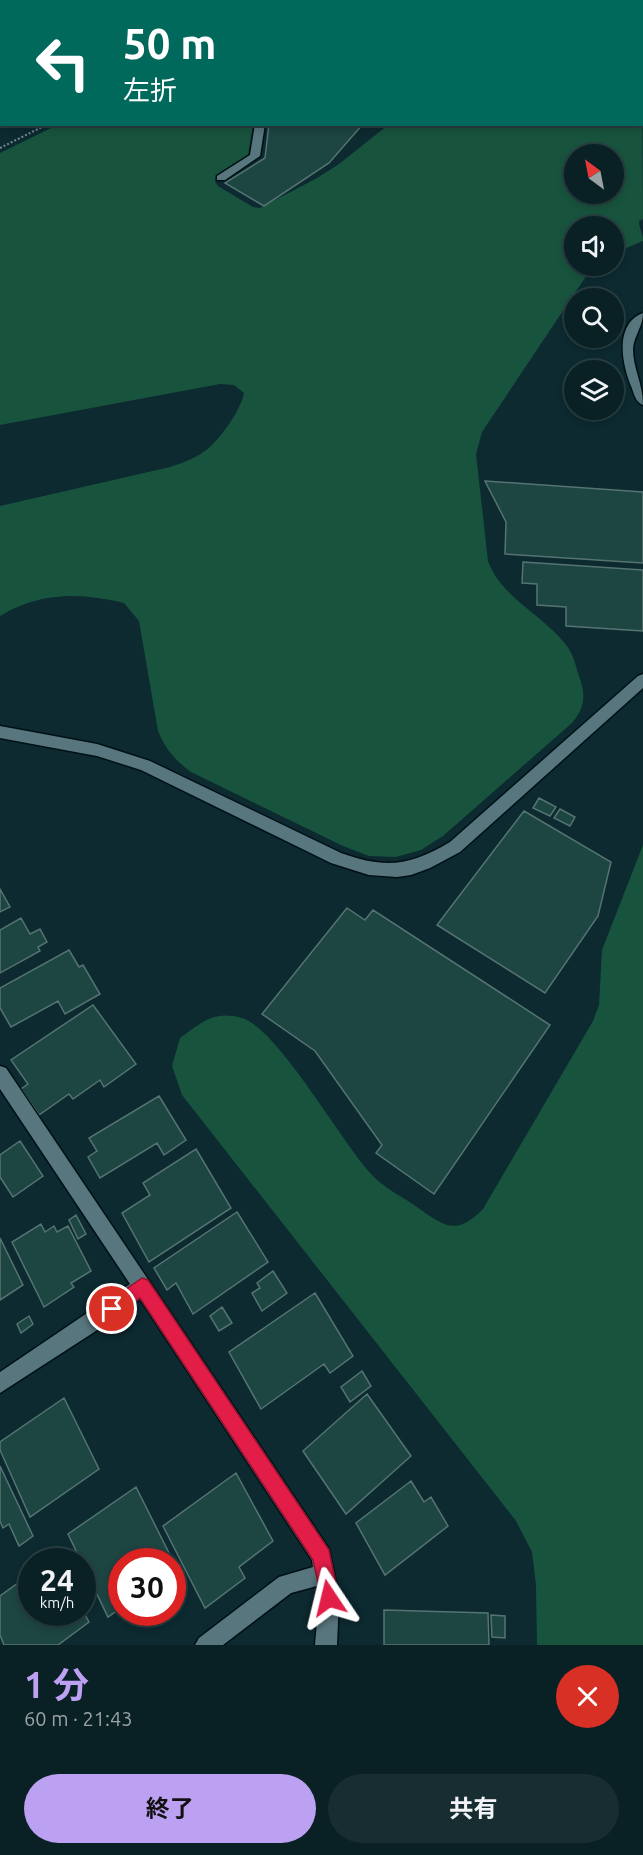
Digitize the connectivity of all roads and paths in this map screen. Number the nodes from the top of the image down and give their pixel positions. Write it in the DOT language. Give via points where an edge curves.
graph roads {
  1 [pos="44,126"];
  2 [pos="260,126"];
  3 [pos="0,148"];
  4 [pos="221,178"];
  5 [pos="643,317"];
  6 [pos="643,401"];
  7 [pos="643,680"];
  8 [pos="0,732"];
  9 [pos="0,1074"];
  10 [pos="142,1286"];
  11 [pos="0,1383"];
  12 [pos="325,1574"];
  13 [pos="206,1645"];
  14 [pos="326,1645"];
  1 -- 3 [label="path"];
  2 -- 4 [label="street" via="255,156"];
  5 -- 6 [label="street" via="630,335 626,352"];
  7 -- 8 [label="street" via="454,847 429,863 398,871 366,870 336,858 145,765 97,750"];
  9 -- 10 [label="street"];
  10 -- 11 [label="street"];
  10 -- 12 [label="street" via="322,1556"];
  12 -- 13 [label="street" via="286,1584"];
  12 -- 14 [label="street" via="329,1598"];
}
